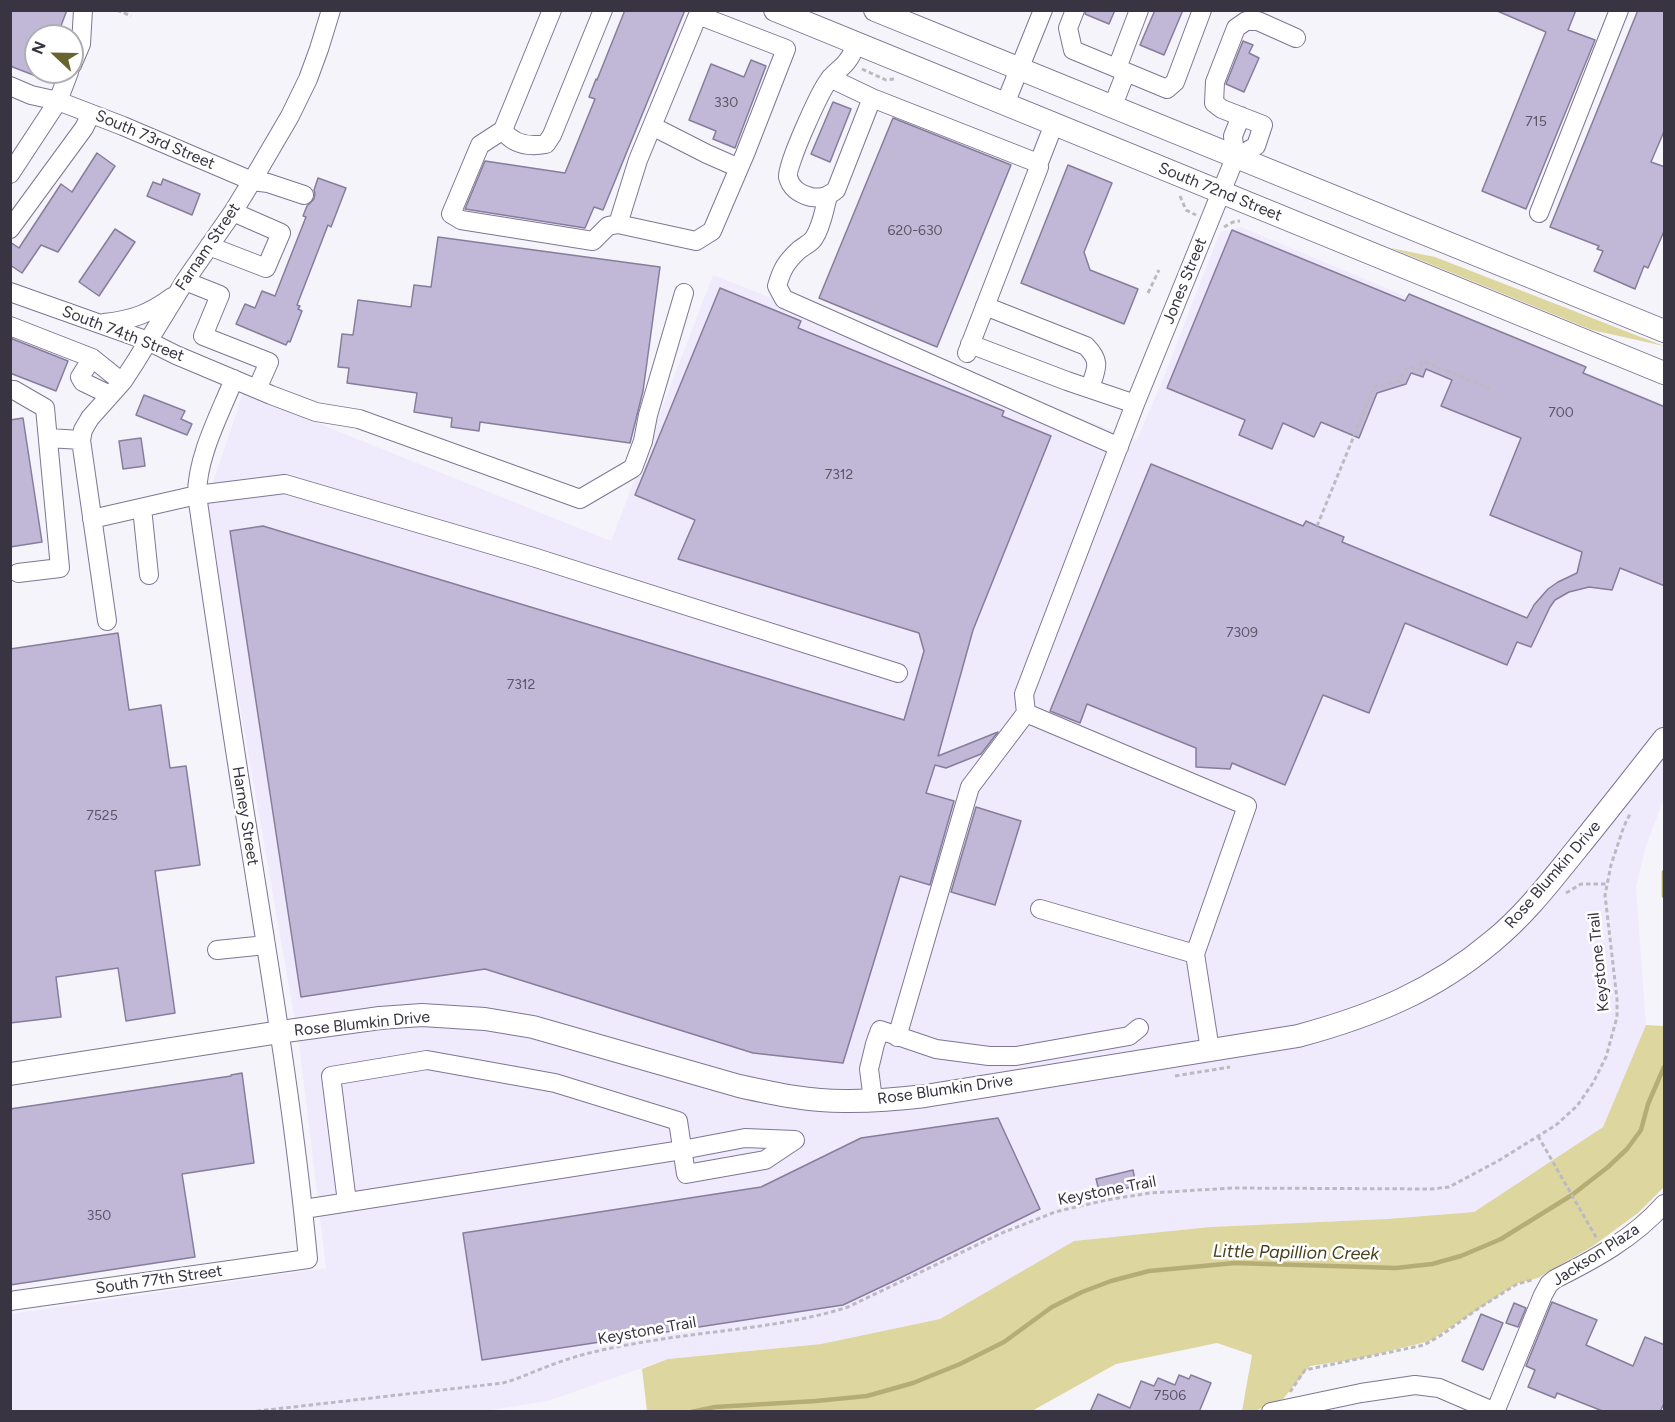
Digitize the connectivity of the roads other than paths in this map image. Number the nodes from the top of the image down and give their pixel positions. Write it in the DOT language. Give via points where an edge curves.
graph roads {
  1 [pos="331,10"];
  2 [pos="552,10"];
  3 [pos="603,10"];
  4 [pos="775,10"];
  5 [pos="875,10"];
  6 [pos="1043,10"];
  7 [pos="1075,10"];
  8 [pos="1139,10"];
  9 [pos="1202,10"];
  10 [pos="1619,10"];
  11 [pos="699,13"];
  12 [pos="1296,38"];
  13 [pos="856,44"];
  14 [pos="1019,70"];
  15 [pos="1121,70"];
  16 [pos="830,78"];
  17 [pos="64,84"];
  18 [pos="10,86"];
  19 [pos="872,98"];
  20 [pos="58,101"];
  21 [pos="1005,104"];
  22 [pos="1112,108"];
  23 [pos="91,114"];
  24 [pos="1240,116"];
  25 [pos="1053,124"];
  26 [pos="652,126"];
  27 [pos="503,130"];
  28 [pos="1235,158"];
  29 [pos="1038,165"];
  30 [pos="739,168"];
  31 [pos="10,175"];
  32 [pos="252,181"];
  33 [pos="1221,192"];
  34 [pos="35,193"];
  35 [pos="304,195"];
  36 [pos="828,196"];
  37 [pos="233,212"];
  38 [pos="1539,213"];
  39 [pos="618,224"];
  40 [pos="10,229"];
  41 [pos="209,246"];
  42 [pos="182,286"];
  43 [pos="10,292"];
  44 [pos="684,293"];
  45 [pos="985,306"];
  46 [pos="99,323"];
  47 [pos="10,326"];
  48 [pos="1665,331"];
  49 [pos="148,341"];
  50 [pos="92,358"];
  51 [pos="1665,373"];
  52 [pos="234,379"];
  53 [pos="1090,388"];
  54 [pos="116,389"];
  55 [pos="257,389"];
  56 [pos="10,390"];
  57 [pos="1135,404"];
  58 [pos="48,438"];
  59 [pos="81,440"];
  60 [pos="1119,447"];
  61 [pos="197,495"];
  62 [pos="142,508"];
  63 [pos="92,519"];
  64 [pos="18,573"];
  65 [pos="148,575"];
  66 [pos="107,621"];
  67 [pos="898,673"];
  68 [pos="1026,713"];
  69 [pos="1665,739"];
  70 [pos="1040,909"];
  71 [pos="266,945"];
  72 [pos="217,950"];
  73 [pos="1195,954"];
  74 [pos="1139,1028"];
  75 [pos="280,1032"];
  76 [pos="888,1033"];
  77 [pos="1210,1050"];
  78 [pos="10,1074"];
  79 [pos="873,1100"];
  80 [pos="682,1150"];
  81 [pos="347,1202"];
  82 [pos="1665,1204"];
  83 [pos="304,1209"];
  84 [pos="308,1259"];
  85 [pos="10,1301"];
  86 [pos="1276,1410"];
  87 [pos="1495,1412"];
  1 -- 32 [label="street, Farnam Street" via="306,83"];
  2 -- 27 [label="street"];
  3 -- 27 [label="street" via="546,144 531,146 508,139"];
  4 -- 13 [label="main road, South 72nd Street"];
  5 -- 14 [label="main road"];
  6 -- 14 [label="street"];
  7 -- 15 [label="street" via="1068,28 1073,50"];
  8 -- 15 [label="street"];
  9 -- 15 [label="street" via="1175,82 1167,89"];
  10 -- 38 [label="street"];
  11 -- 26 [label="street"];
  11 -- 30 [label="street" via="786,49"];
  12 -- 24 [label="street" via="1258,21 1246,21 1236,28 1215,82 1214,103"];
  13 -- 16 [label="street" via="848,61"];
  13 -- 21 [label="main road, South 72nd Street"];
  14 -- 21 [label="street"];
  14 -- 22 [label="main road"];
  15 -- 22 [label="street"];
  16 -- 19 [label="street"];
  16 -- 36 [label="street" via="805,127 788,175 792,188 803,195"];
  17 -- 20 [label="street"];
  18 -- 20 [label="street, South 73rd Street"];
  19 -- 29 [label="street"];
  19 -- 36 [label="street" via="836,190"];
  20 -- 23 [label="street, South 73rd Street"];
  20 -- 31 [label="street"];
  21 -- 25 [label="main road, South 72nd Street"];
  22 -- 28 [label="main road"];
  23 -- 32 [label="street, South 73rd Street"];
  23 -- 34 [label="street"];
  24 -- 28 [label="street" via="1233,136"];
  24 -- 28 [label="street" via="1263,125 1256,146"];
  25 -- 29 [label="street"];
  25 -- 33 [label="main road, South 72nd Street"];
  26 -- 30 [label="street"];
  26 -- 39 [label="street"];
  27 -- 39 [label="street" via="480,145 451,214 461,220 593,241 608,226"];
  28 -- 33 [label="street, Jones Street"];
  28 -- 48 [label="main road"];
  29 -- 45 [label="street"];
  30 -- 39 [label="street" via="712,231 696,242"];
  31 -- 34 [label="street"];
  32 -- 35 [label="street, South 73rd Street"];
  32 -- 37 [label="street, Farnam Street"];
  33 -- 51 [label="main road, South 72nd Street"];
  33 -- 57 [label="street, Jones Street"];
  34 -- 40 [label="street"];
  36 -- 60 [label="street" via="813,240 786,263 780,275 777,286 784,299"];
  37 -- 41 [label="street, Farnam Street"];
  37 -- 41 [label="street" via="281,233 266,268"];
  41 -- 42 [label="street, Farnam Street"];
  42 -- 46 [label="street" via="142,315"];
  42 -- 49 [label="street, Farnam Street"];
  42 -- 55 [label="street" via="220,295 203,336 269,362"];
  43 -- 46 [label="street, South 74th Street"];
  44 -- 55 [label="street, South 74th Street" via="633,468 580,500 359,419 315,412"];
  45 -- 53 [label="street" via="1086,346 1098,364"];
  45 -- 53 [label="street" via="968,349"];
  46 -- 49 [label="street, South 74th Street"];
  47 -- 50 [label="street"];
  49 -- 52 [label="street, South 74th Street"];
  49 -- 54 [label="street, Farnam Street"];
  50 -- 54 [label="street"];
  50 -- 54 [label="street" via="80,377 83,382"];
  52 -- 55 [label="street, South 74th Street"];
  52 -- 61 [label="street, Harney Street" via="201,460"];
  53 -- 57 [label="street"];
  54 -- 59 [label="street, Farnam Street" via="90,418"];
  56 -- 58 [label="street" via="45,408"];
  57 -- 60 [label="street, Jones Street"];
  58 -- 59 [label="street"];
  58 -- 64 [label="street" via="60,568"];
  59 -- 63 [label="street"];
  60 -- 68 [label="street, Jones Street" via="1024,694"];
  61 -- 62 [label="street"];
  61 -- 67 [label="street" via="285,484 533,557"];
  61 -- 71 [label="street, Harney Street"];
  62 -- 63 [label="street"];
  62 -- 65 [label="street"];
  63 -- 66 [label="street"];
  68 -- 73 [label="street" via="1247,806"];
  68 -- 76 [label="street" via="970,787"];
  69 -- 77 [label="main road, Rose Blumkin Drive" via="1543,892 1471,958 1401,1001 1353,1021 1298,1036"];
  70 -- 73 [label="street"];
  71 -- 72 [label="street"];
  71 -- 75 [label="street, Harney Street"];
  73 -- 77 [label="street"];
  74 -- 76 [label="street" via="1129,1036 1016,1056 936,1049"];
  75 -- 78 [label="main road, Rose Blumkin Drive"];
  75 -- 79 [label="main road, Rose Blumkin Drive" via="380,1018 484,1018 553,1032 739,1086 831,1100"];
  75 -- 83 [label="street, Harney Street"];
  76 -- 79 [label="street" via="874,1044 869,1070"];
  77 -- 79 [label="main road, Rose Blumkin Drive" via="925,1096"];
  80 -- 80 [label="street" via="686,1174 765,1160 795,1140 745,1138"];
  80 -- 81 [label="street"];
  80 -- 81 [label="street" via="678,1121 555,1083 427,1060 331,1076"];
  81 -- 83 [label="street"];
  82 -- 87 [label="street, Jackson Plaza" via="1632,1234 1549,1284"];
  83 -- 84 [label="street, Harney Street"];
  84 -- 85 [label="street, South 77th Street"];
  86 -- 87 [label="street" via="1415,1386 1438,1388"];
}
